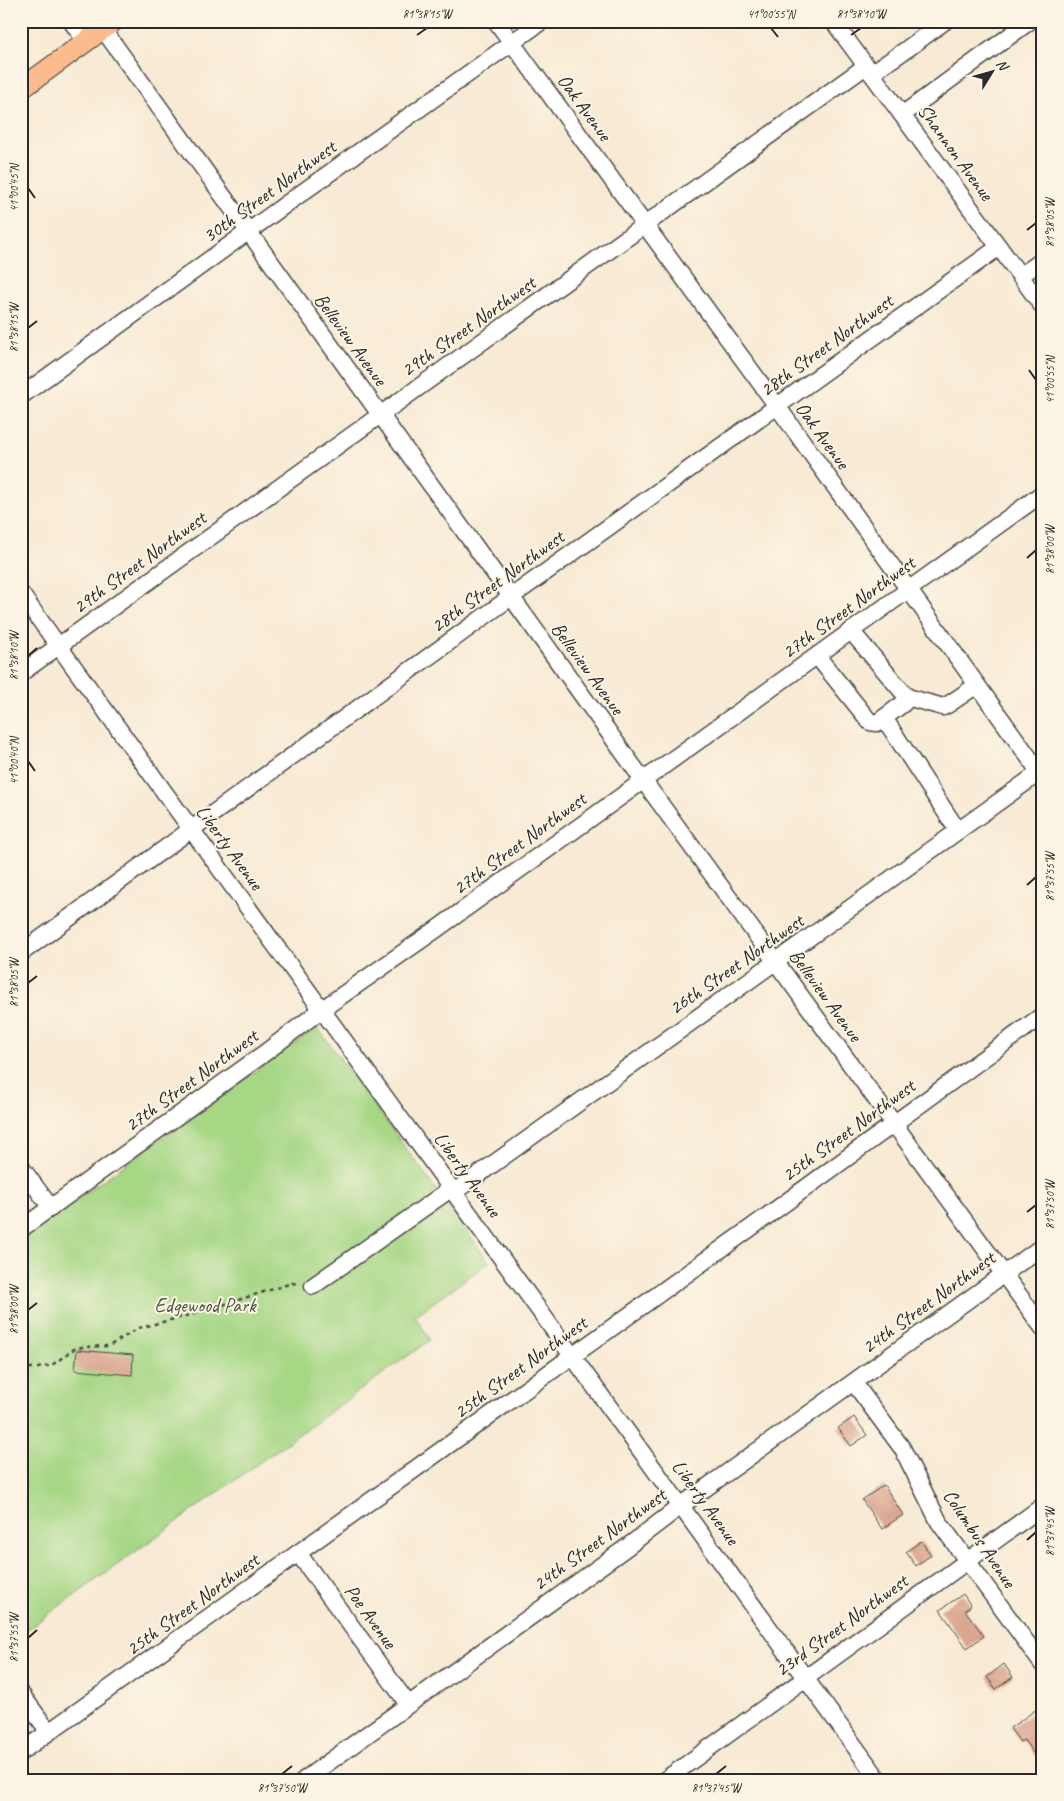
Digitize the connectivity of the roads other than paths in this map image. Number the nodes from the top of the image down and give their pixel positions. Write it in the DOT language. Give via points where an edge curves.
graph roads {
  1 [pos="71,21"];
  2 [pos="496,21"];
  3 [pos="542,21"];
  4 [pos="833,21"];
  5 [pos="945,21"];
  6 [pos="1030,21"];
  7 [pos="108,25"];
  8 [pos="86,41"];
  9 [pos="512,43"];
  10 [pos="869,69"];
  11 [pos="21,89"];
  12 [pos="902,115"];
  13 [pos="644,226"];
  14 [pos="248,232"];
  15 [pos="999,247"];
  16 [pos="1043,260"];
  17 [pos="1020,276"];
  18 [pos="1043,307"];
  19 [pos="21,396"];
  20 [pos="776,406"];
  21 [pos="380,415"];
  22 [pos="1043,492"];
  23 [pos="908,590"];
  24 [pos="21,594"];
  25 [pos="511,597"];
  26 [pos="851,632"];
  27 [pos="59,646"];
  28 [pos="817,656"];
  29 [pos="21,673"];
  30 [pos="977,685"];
  31 [pos="907,697"];
  32 [pos="884,718"];
  33 [pos="1042,773"];
  34 [pos="643,780"];
  35 [pos="192,829"];
  36 [pos="958,831"];
  37 [pos="21,953"];
  38 [pos="775,962"];
  39 [pos="322,1010"];
  40 [pos="1043,1015"];
  41 [pos="893,1124"];
  42 [pos="21,1167"];
  43 [pos="453,1190"];
  44 [pos="51,1208"];
  45 [pos="21,1229"];
  46 [pos="1043,1246"];
  47 [pos="1003,1274"];
  48 [pos="313,1286"];
  49 [pos="1043,1328"];
  50 [pos="572,1355"];
  51 [pos="854,1383"];
  52 [pos="682,1505"];
  53 [pos="1043,1506"];
  54 [pos="298,1554"];
  55 [pos="966,1560"];
  56 [pos="1043,1665"];
  57 [pos="806,1678"];
  58 [pos="21,1694"];
  59 [pos="408,1704"];
  60 [pos="49,1732"];
  61 [pos="21,1752"];
  62 [pos="304,1780"];
  63 [pos="665,1780"];
  64 [pos="879,1780"];
  1 -- 8 [label="street"];
  2 -- 9 [label="street, Oak Avenue"];
  3 -- 9 [label="street, 30th Street Northwest"];
  4 -- 10 [label="street, Shannon Avenue"];
  5 -- 10 [label="street, 29th Street Northwest" via="907,50"];
  6 -- 12 [label="street"];
  7 -- 8 [label="main road"];
  7 -- 14 [label="street, Belleview Avenue"];
  8 -- 11 [label="main road"];
  9 -- 13 [label="street, Oak Avenue"];
  9 -- 14 [label="street, 30th Street Northwest"];
  10 -- 12 [label="street, Shannon Avenue"];
  10 -- 13 [label="street, 29th Street Northwest"];
  12 -- 15 [label="street, Shannon Avenue"];
  13 -- 20 [label="street, Oak Avenue"];
  13 -- 21 [label="street, 29th Street Northwest"];
  14 -- 19 [label="street, 30th Street Northwest"];
  14 -- 21 [label="street, Belleview Avenue"];
  15 -- 17 [label="street, Shannon Avenue"];
  15 -- 20 [label="street, 28th Street Northwest"];
  16 -- 17 [label="street"];
  17 -- 18 [label="street, Shannon Avenue"];
  20 -- 23 [label="street, Oak Avenue"];
  20 -- 25 [label="street, 28th Street Northwest"];
  21 -- 25 [label="street, Belleview Avenue"];
  21 -- 27 [label="street, 29th Street Northwest"];
  22 -- 23 [label="street, 27th Street Northwest"];
  23 -- 26 [label="street, 27th Street Northwest"];
  23 -- 30 [label="street, Oak Avenue"];
  24 -- 27 [label="street, Liberty Avenue"];
  25 -- 34 [label="street, Belleview Avenue"];
  25 -- 35 [label="street, 28th Street Northwest"];
  26 -- 28 [label="street, 27th Street Northwest"];
  26 -- 31 [label="street"];
  27 -- 29 [label="street, 29th Street Northwest"];
  27 -- 35 [label="street, Liberty Avenue"];
  28 -- 32 [label="street" via="870,722 877,723"];
  28 -- 34 [label="street, 27th Street Northwest"];
  30 -- 31 [label="street" via="943,707"];
  30 -- 33 [label="street, Oak Avenue"];
  31 -- 32 [label="street"];
  32 -- 36 [label="street"];
  33 -- 36 [label="street, 26th Street Northwest"];
  34 -- 38 [label="street, Belleview Avenue"];
  34 -- 39 [label="street, 27th Street Northwest"];
  35 -- 37 [label="street, 28th Street Northwest"];
  35 -- 39 [label="street, Liberty Avenue"];
  36 -- 38 [label="street, 26th Street Northwest"];
  38 -- 41 [label="street, Belleview Avenue"];
  38 -- 43 [label="street, 26th Street Northwest"];
  39 -- 43 [label="street, Liberty Avenue"];
  39 -- 44 [label="street, 27th Street Northwest"];
  40 -- 41 [label="street, 25th Street Northwest"];
  41 -- 47 [label="street, Belleview Avenue"];
  41 -- 50 [label="street, 25th Street Northwest"];
  42 -- 44 [label="street"];
  43 -- 48 [label="street, 26th Street Northwest"];
  43 -- 50 [label="street, Liberty Avenue"];
  44 -- 45 [label="street, 27th Street Northwest"];
  46 -- 47 [label="street, 24th Street Northwest"];
  47 -- 49 [label="street, Belleview Avenue"];
  47 -- 51 [label="street, 24th Street Northwest"];
  50 -- 52 [label="street, Liberty Avenue"];
  50 -- 54 [label="street, 25th Street Northwest"];
  51 -- 52 [label="street, 24th Street Northwest"];
  51 -- 55 [label="street, Columbus Avenue" via="902,1448 939,1522"];
  52 -- 57 [label="street, Liberty Avenue"];
  52 -- 59 [label="street, 24th Street Northwest"];
  53 -- 55 [label="street, 23rd Street Northwest"];
  54 -- 59 [label="street, Poe Avenue"];
  54 -- 60 [label="street, 25th Street Northwest"];
  55 -- 56 [label="street, Columbus Avenue"];
  55 -- 57 [label="street, 23rd Street Northwest"];
  57 -- 63 [label="street, 23rd Street Northwest"];
  57 -- 64 [label="street, Liberty Avenue"];
  58 -- 60 [label="street"];
  59 -- 62 [label="street, 24th Street Northwest"];
  60 -- 61 [label="street, 25th Street Northwest"];
}
